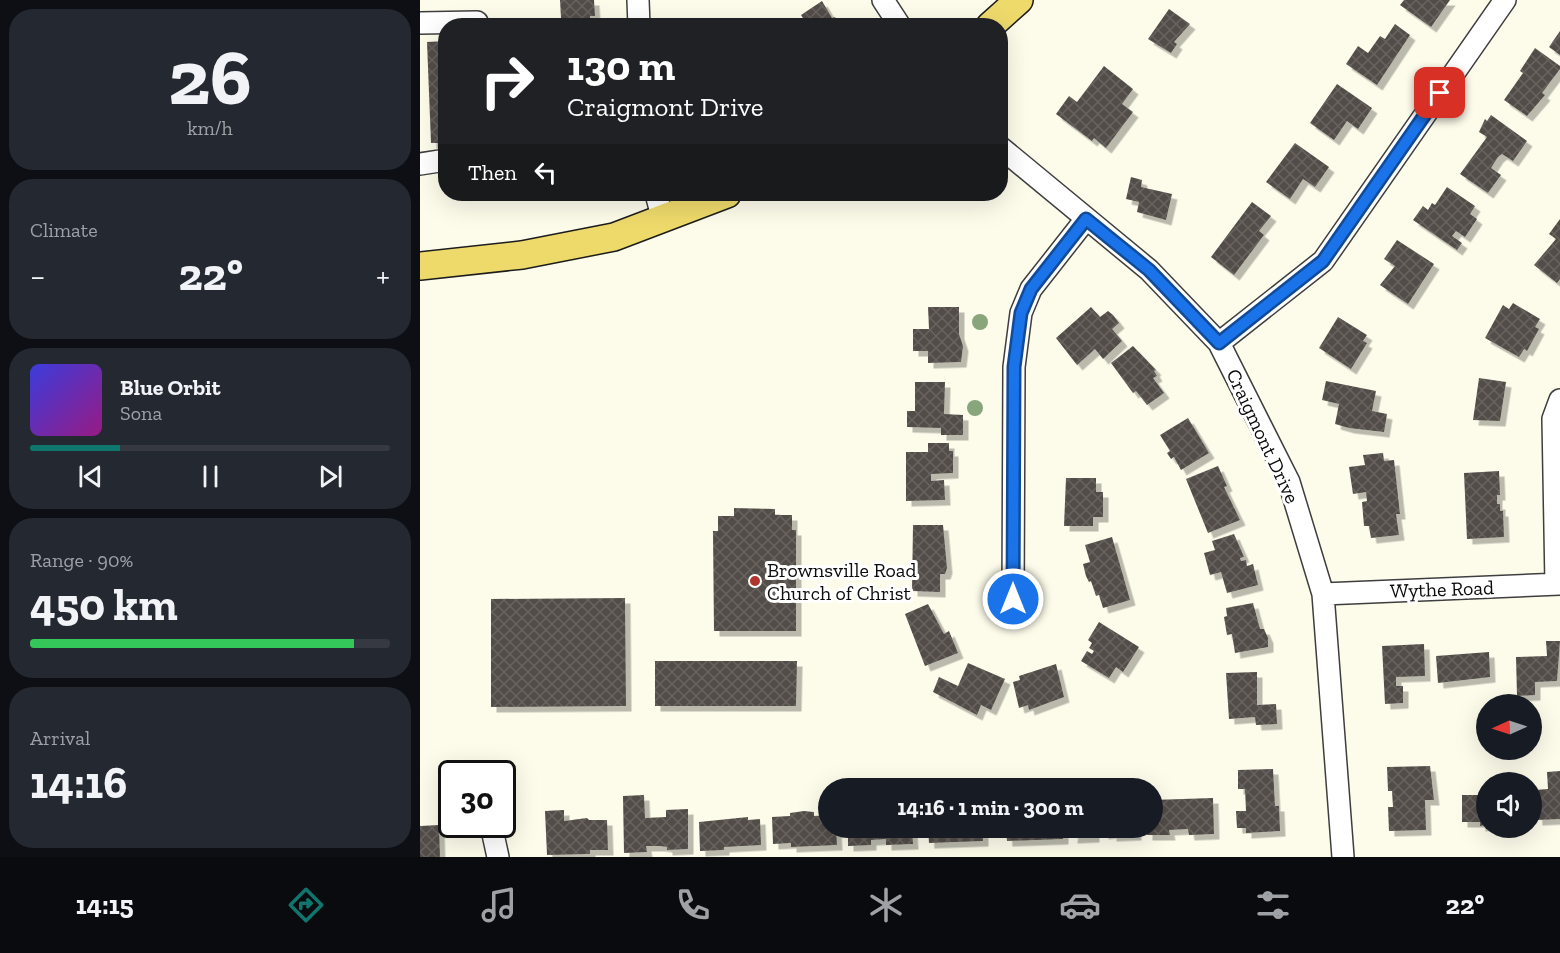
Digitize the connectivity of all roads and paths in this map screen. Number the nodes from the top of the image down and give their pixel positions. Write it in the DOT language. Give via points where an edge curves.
graph roads {
  1 [pos="638,0"];
  2 [pos="884,0"];
  3 [pos="1019,0"];
  4 [pos="1505,0"];
  5 [pos="639,18"];
  6 [pos="895,18"];
  7 [pos="999,18"];
  8 [pos="420,23"];
  9 [pos="438,23"];
  10 [pos="1008,154"];
  11 [pos="438,161"];
  12 [pos="420,164"];
  13 [pos="658,201"];
  14 [pos="710,201"];
  15 [pos="1086,219"];
  16 [pos="663,220"];
  17 [pos="420,266"];
  18 [pos="1219,343"];
  19 [pos="1560,400"];
  20 [pos="1558,584"];
  21 [pos="1323,594"];
  22 [pos="1013,599"];
  23 [pos="494,838"];
  24 [pos="498,857"];
  25 [pos="1343,857"];
  1 -- 5 [label="street"];
  2 -- 6 [label="street"];
  3 -- 7 [label="main road"];
  4 -- 18 [label="street" via="1323,261"];
  8 -- 9 [label="street"];
  10 -- 15 [label="street, Craigmont Drive"];
  11 -- 12 [label="street"];
  13 -- 16 [label="street"];
  14 -- 16 [label="main road"];
  15 -- 18 [label="street, Craigmont Drive" via="1149,270"];
  15 -- 22 [label="street" via="1031,289 1021,313 1014,379"];
  16 -- 17 [label="main road" via="614,237 522,255"];
  18 -- 21 [label="street, Craigmont Drive" via="1289,482"];
  19 -- 20 [label="street" via="1552,419"];
  20 -- 21 [label="street, Wythe Road"];
  21 -- 25 [label="street, Craigmont Drive"];
  23 -- 24 [label="street"];
}
